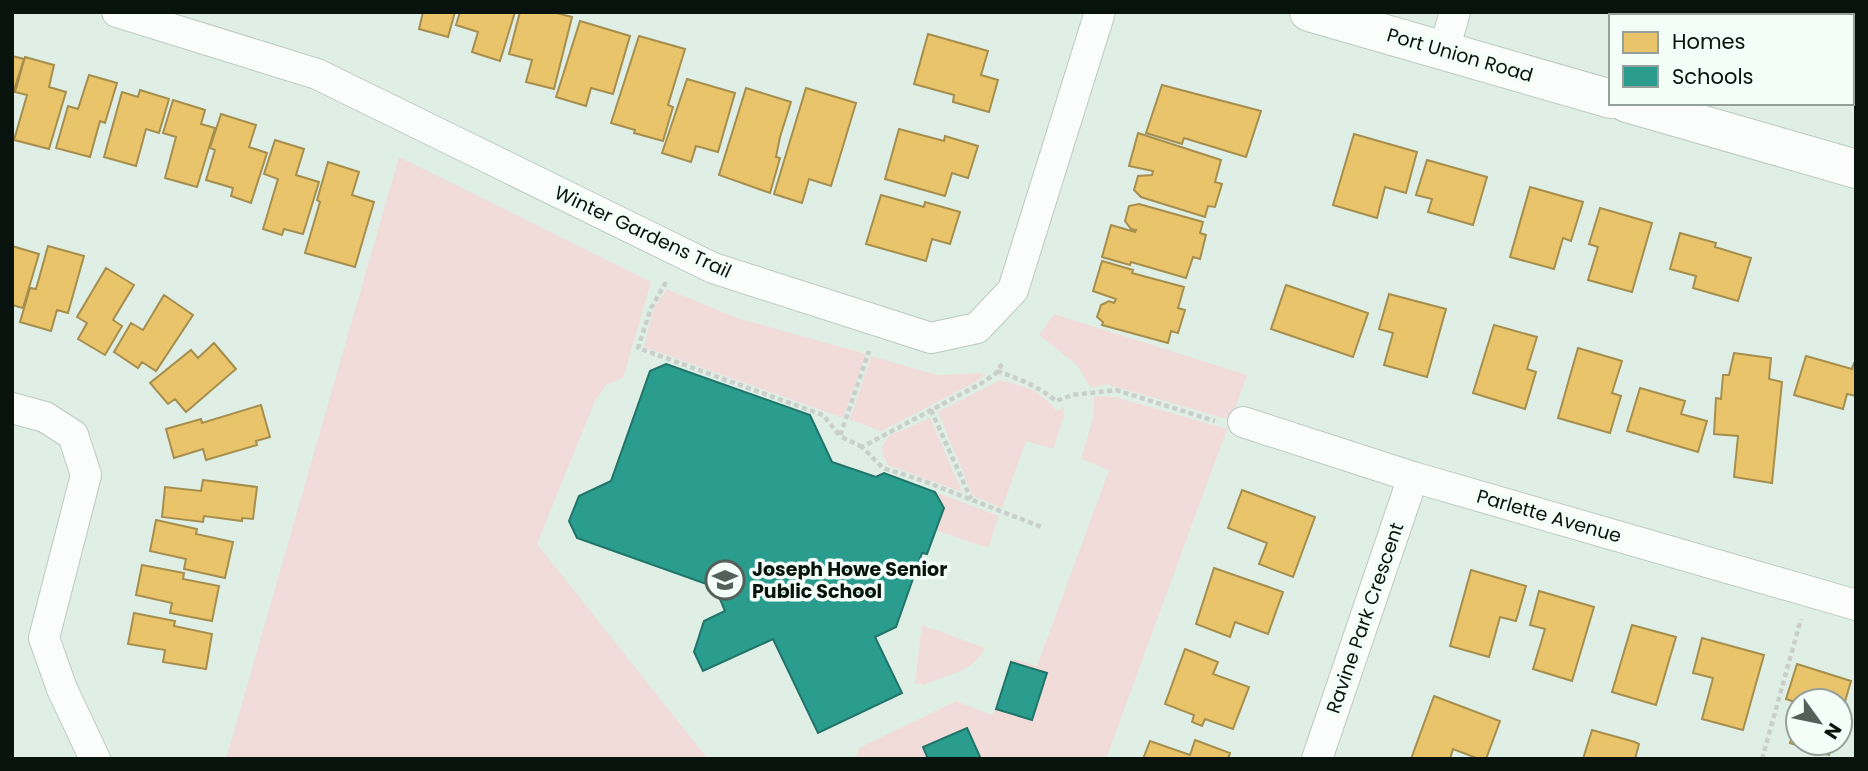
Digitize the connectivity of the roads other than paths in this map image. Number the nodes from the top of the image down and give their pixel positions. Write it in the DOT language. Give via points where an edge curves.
graph roads {
  1 [pos="117,12"];
  2 [pos="1100,12"];
  3 [pos="1309,12"];
  4 [pos="1455,12"];
  5 [pos="1444,50"];
  6 [pos="1609,98"];
  7 [pos="1634,105"];
  8 [pos="1856,169"];
  9 [pos="12,408"];
  10 [pos="1243,422"];
  11 [pos="1413,477"];
  12 [pos="1856,605"];
  13 [pos="95,759"];
  14 [pos="1317,759"];
  1 -- 2 [label="street, Winter Gardens Trail" via="317,74 713,268 931,338 977,328 1013,290"];
  3 -- 5 [label="main road, Port Union Road"];
  4 -- 5 [label="street"];
  5 -- 6 [label="main road, Port Union Road"];
  7 -- 8 [label="main road"];
  9 -- 13 [label="street" via="46,417 73,435 86,475 44,638"];
  10 -- 11 [label="street, Parlette Avenue"];
  11 -- 12 [label="street, Parlette Avenue"];
  11 -- 14 [label="street, Ravine Park Crescent"];
}
